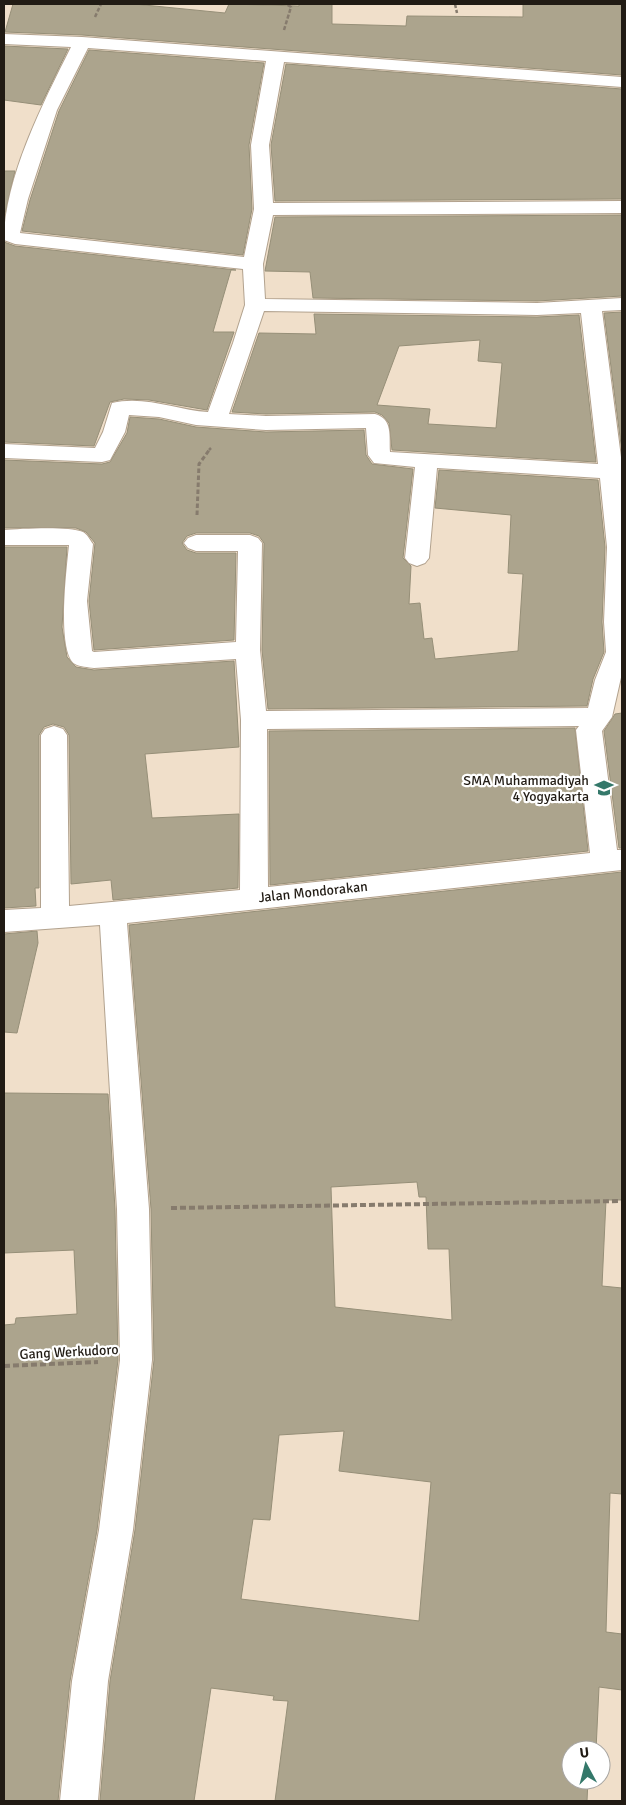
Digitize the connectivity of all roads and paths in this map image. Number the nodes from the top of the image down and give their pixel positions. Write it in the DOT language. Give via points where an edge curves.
graph roads {
  1 [pos="455,4"];
  2 [pos="457,13"];
  3 [pos="4,39"];
  4 [pos="82,42"];
  5 [pos="276,57"];
  6 [pos="622,82"];
  7 [pos="622,208"];
  8 [pos="264,209"];
  9 [pos="8,238"];
  10 [pos="253,264"];
  11 [pos="622,304"];
  12 [pos="255,305"];
  13 [pos="591,306"];
  14 [pos="216,419"];
  15 [pos="4,451"];
  16 [pos="427,459"];
  17 [pos="616,471"];
  18 [pos="4,537"];
  19 [pos="196,543"];
  20 [pos="417,558"];
  21 [pos="248,650"];
  22 [pos="599,718"];
  23 [pos="254,720"];
  24 [pos="54,735"];
  25 [pos="614,861"];
  26 [pos="254,898"];
  27 [pos="113,914"];
  28 [pos="55,917"];
  29 [pos="4,921"];
  30 [pos="622,1201"];
  31 [pos="133,1209"];
  32 [pos="136,1360"];
  33 [pos="4,1366"];
  34 [pos="79,1801"];
  1 -- 2 [label="path"];
  3 -- 4 [label="street"];
  4 -- 5 [label="street"];
  4 -- 9 [label="street" via="48,110"];
  5 -- 6 [label="street"];
  5 -- 8 [label="street" via="260,145"];
  7 -- 8 [label="street"];
  8 -- 10 [label="street"];
  9 -- 10 [label="street"];
  10 -- 12 [label="street"];
  11 -- 13 [label="street"];
  12 -- 13 [label="street" via="537,309"];
  12 -- 14 [label="street"];
  13 -- 17 [label="street"];
  14 -- 15 [label="street" via="120,408 114,432 102,455"];
  14 -- 16 [label="street" via="266,423 375,421 380,457"];
  14 -- 19 [label="path" via="211,450 199,464"];
  16 -- 17 [label="street"];
  16 -- 20 [label="street"];
  17 -- 22 [label="street" via="618,652 607,680"];
  18 -- 21 [label="street" via="68,537 76,538 81,544 75,601 80,654 84,658 129,660"];
  19 -- 21 [label="street" via="250,543"];
  21 -- 23 [label="street"];
  22 -- 23 [label="street"];
  22 -- 25 [label="street" via="588,730"];
  23 -- 26 [label="street"];
  24 -- 28 [label="street"];
  25 -- 26 [label="street, Jalan Mondorakan"];
  26 -- 27 [label="street, Jalan Mondorakan"];
  27 -- 28 [label="street, Jalan Mondorakan"];
  27 -- 31 [label="street"];
  28 -- 29 [label="street, Jalan Mondorakan"];
  30 -- 31 [label="path"];
  31 -- 32 [label="street"];
  32 -- 33 [label="path, Gang Werkudoro"];
  32 -- 34 [label="street" via="116,1530 90,1681"];
}
